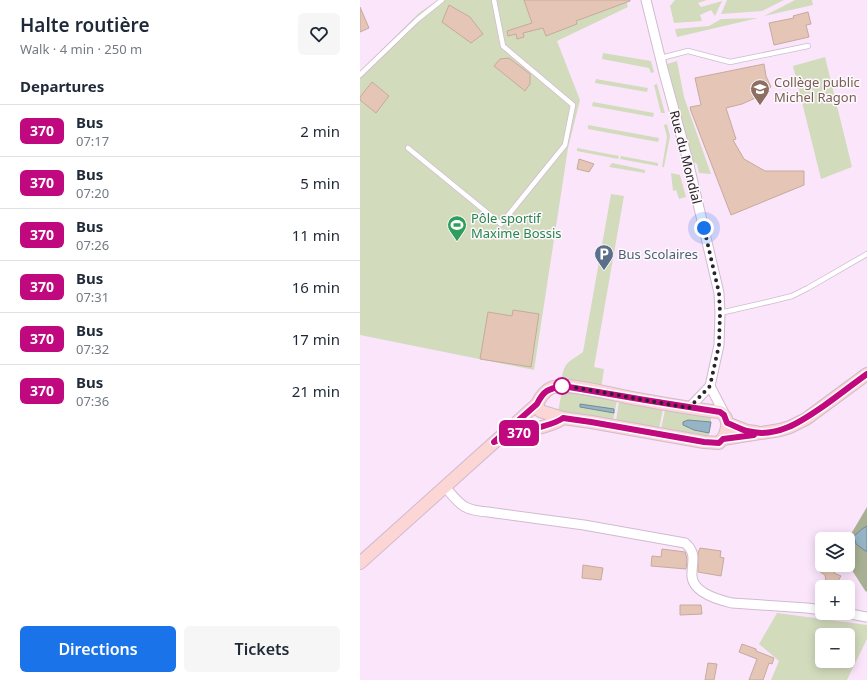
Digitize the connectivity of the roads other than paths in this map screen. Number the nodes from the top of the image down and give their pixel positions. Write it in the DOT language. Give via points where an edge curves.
graph roads {
  1 [pos="442,0"];
  2 [pos="494,0"];
  3 [pos="646,0"];
  4 [pos="808,46"];
  5 [pos="661,58"];
  6 [pos="360,75"];
  7 [pos="408,148"];
  8 [pos="867,254"];
  9 [pos="720,313"];
  10 [pos="867,374"];
  11 [pos="710,386"];
  12 [pos="537,404"];
  13 [pos="689,408"];
  14 [pos="563,418"];
  15 [pos="726,419"];
  16 [pos="764,433"];
  17 [pos="723,439"];
  18 [pos="494,442"];
  19 [pos="445,487"];
  20 [pos="360,563"];
  21 [pos="815,609"];
  22 [pos="855,615"];
  23 [pos="867,617"];
  1 -- 6 [label="lane" via="417,20"];
  2 -- 7 [label="lane" via="502,46 573,105 565,145 501,224"];
  3 -- 5 [label="street, Rue du Mondial"];
  4 -- 5 [label="lane" via="730,62 688,52"];
  5 -- 9 [label="street, Rue du Mondial" via="719,293"];
  8 -- 9 [label="lane" via="792,296"];
  9 -- 11 [label="street, Rue du Mondial" via="719,345"];
  10 -- 16 [label="main road" via="806,419 790,427"];
  11 -- 13 [label="street"];
  11 -- 15 [label="street"];
  12 -- 13 [label="main road" via="550,388 563,386"];
  12 -- 14 [label="main road" via="540,411"];
  12 -- 18 [label="main road"];
  13 -- 15 [label="main road" via="720,412"];
  14 -- 17 [label="main road" via="704,442 719,443"];
  14 -- 18 [label="main road"];
  15 -- 16 [label="main road" via="747,431"];
  15 -- 17 [label="main road" via="727,430"];
  16 -- 17 [label="main road"];
  18 -- 19 [label="main road"];
  19 -- 20 [label="main road"];
  19 -- 21 [label="street" via="465,508 476,511 584,525 685,543 693,556 692,579 703,593 732,604"];
  22 -- 23 [label="street"];
}
